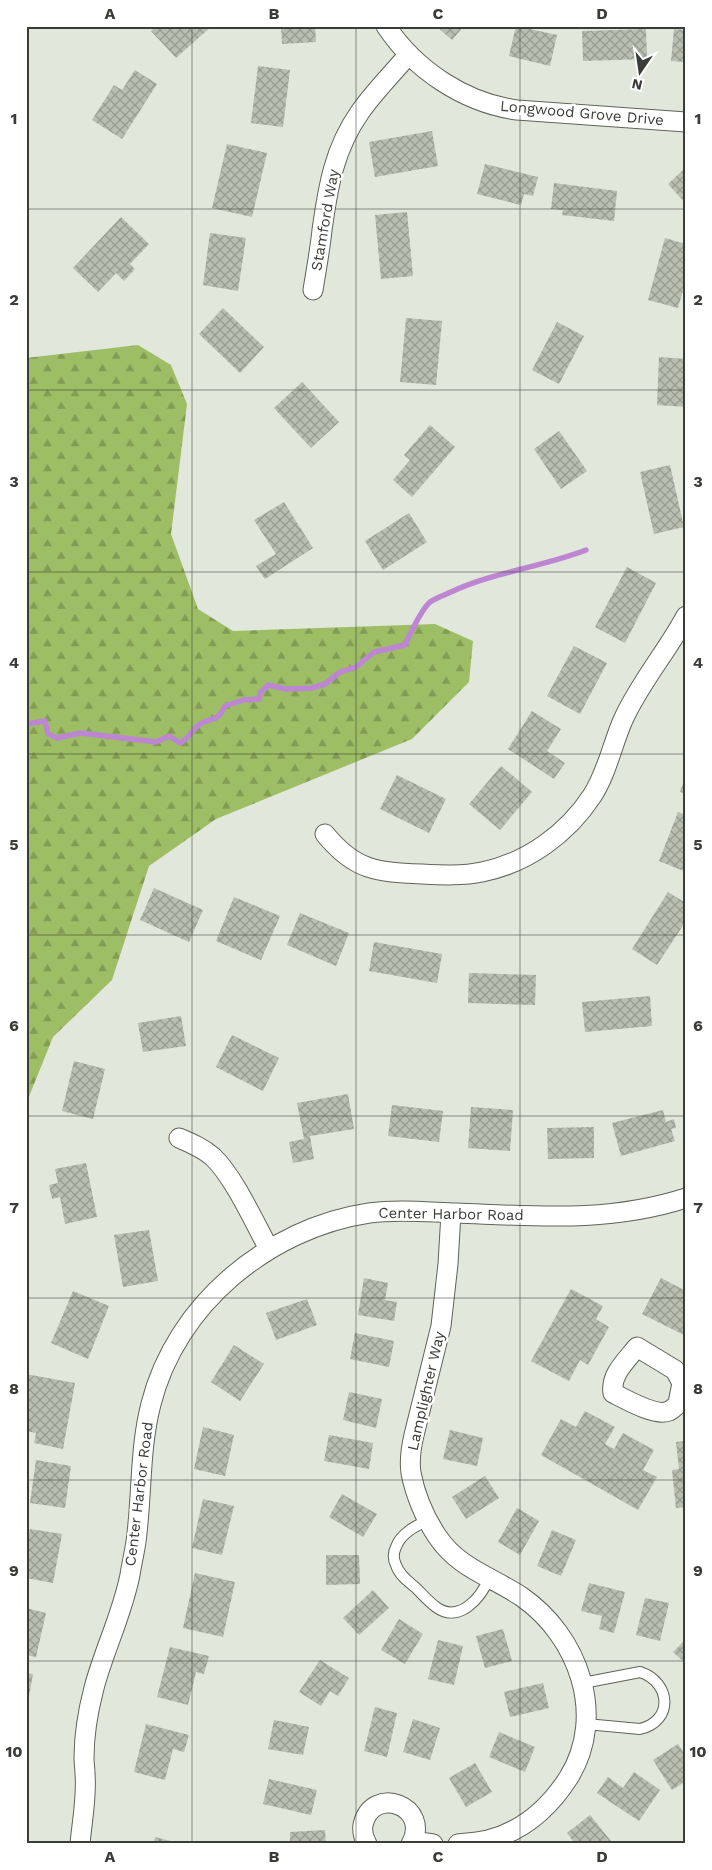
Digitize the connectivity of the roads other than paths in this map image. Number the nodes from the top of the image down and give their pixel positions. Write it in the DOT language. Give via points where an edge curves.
graph roads {
  1 [pos="386,26"];
  2 [pos="409,54"];
  3 [pos="686,122"];
  4 [pos="313,290"];
  5 [pos="686,616"];
  6 [pos="325,834"];
  7 [pos="179,1138"];
  8 [pos="686,1198"];
  9 [pos="451,1213"];
  10 [pos="269,1249"];
  11 [pos="428,1520"];
  12 [pos="489,1578"];
  13 [pos="583,1683"];
  14 [pos="586,1724"];
  15 [pos="412,1842"];
  16 [pos="80,1844"];
  17 [pos="368,1844"];
  18 [pos="433,1844"];
  19 [pos="458,1844"];
  1 -- 2 [label="street, Longwood Grove Drive"];
  2 -- 3 [label="street, Longwood Grove Drive" via="455,89 502,108"];
  2 -- 4 [label="street, Stamford Way" via="360,112 341,145 326,197"];
  5 -- 6 [label="street" via="636,694 592,796 576,818 532,853 482,872 455,875 386,872 354,862"];
  7 -- 10 [label="street" via="212,1156 225,1170"];
  8 -- 9 [label="street, Center Harbor Road" via="642,1210 605,1215 563,1217"];
  9 -- 10 [label="street, Center Harbor Road" via="373,1213 339,1218"];
  9 -- 11 [label="street, Lamplighter Way" via="441,1326 410,1453 411,1473"];
  10 -- 16 [label="street, Center Harbor Road" via="240,1268 192,1317 164,1366 151,1402 144,1434 137,1535 129,1580 87,1720"];
  11 -- 12 [label="street, Lamplighter Way" via="453,1555 471,1570"];
  11 -- 12 [label="lane" via="399,1539 394,1558 400,1573 445,1612 466,1609 476,1600"];
  12 -- 13 [label="street, Lamplighter Way" via="522,1597 552,1624 570,1648"];
  13 -- 14 [label="street, Lamplighter Way"];
  13 -- 14 [label="lane" via="640,1672 657,1681 665,1698 660,1716 645,1728"];
  14 -- 19 [label="street, Lamplighter Way" via="573,1770 560,1792 544,1809 507,1833"];
  15 -- 17 [label="street" via="416,1832 414,1820 401,1805 390,1802 371,1810 365,1819 362,1829"];
  15 -- 18 [label="street"];
}
